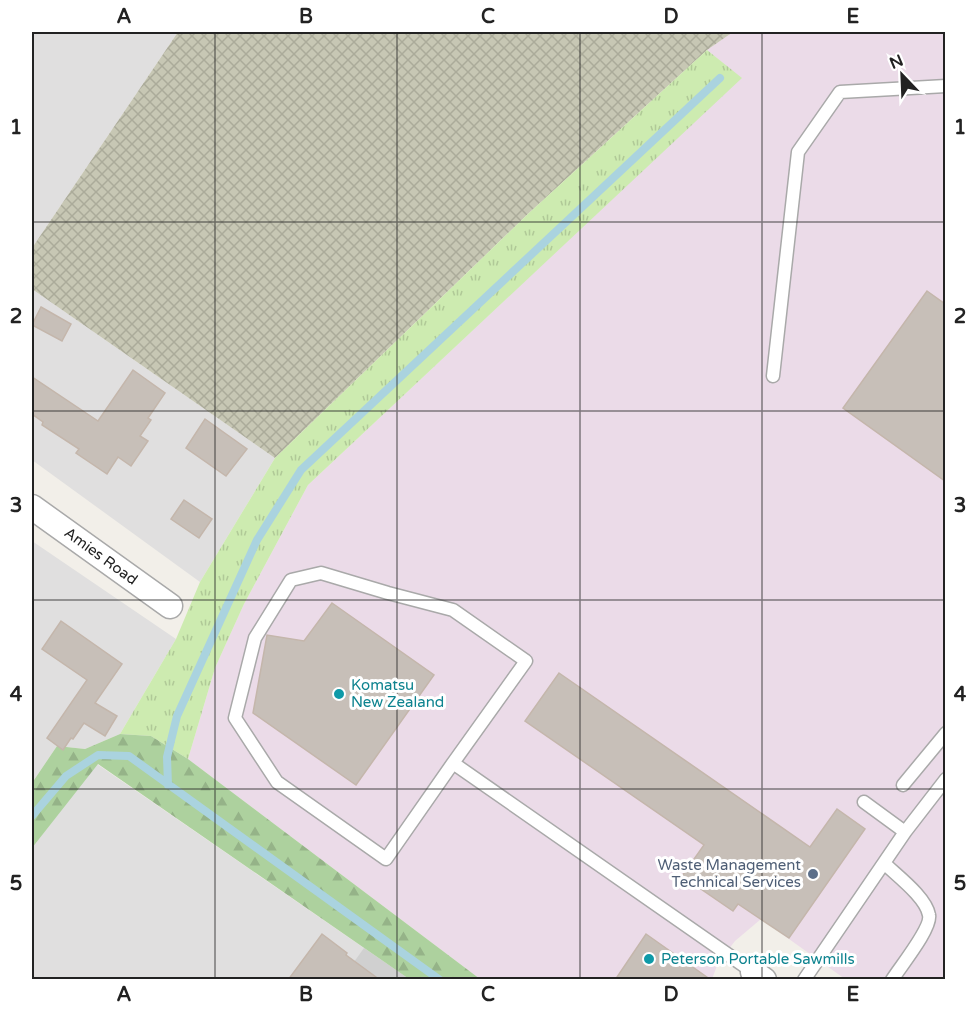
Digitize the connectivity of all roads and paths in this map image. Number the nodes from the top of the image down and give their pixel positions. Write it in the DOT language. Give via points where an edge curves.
graph roads {
  1 [pos="945,86"];
  2 [pos="773,376"];
  3 [pos="32,507"];
  4 [pos="170,606"];
  5 [pos="945,733"];
  6 [pos="453,764"];
  7 [pos="945,779"];
  8 [pos="903,785"];
  9 [pos="864,802"];
  10 [pos="905,832"];
  11 [pos="884,863"];
  12 [pos="758,976"];
  13 [pos="804,980"];
  14 [pos="892,980"];
  1 -- 2 [label="lane" via="840,92 798,152"];
  3 -- 4 [label="street, Amies Road"];
  5 -- 8 [label="lane"];
  6 -- 6 [label="lane" via="386,860 277,782 235,718 255,638 291,580 321,573 453,610 526,661"];
  6 -- 12 [label="lane"];
  7 -- 10 [label="lane"];
  9 -- 10 [label="lane"];
  10 -- 11 [label="lane"];
  11 -- 13 [label="lane"];
  11 -- 14 [label="lane" via="921,898 930,916"];
}
